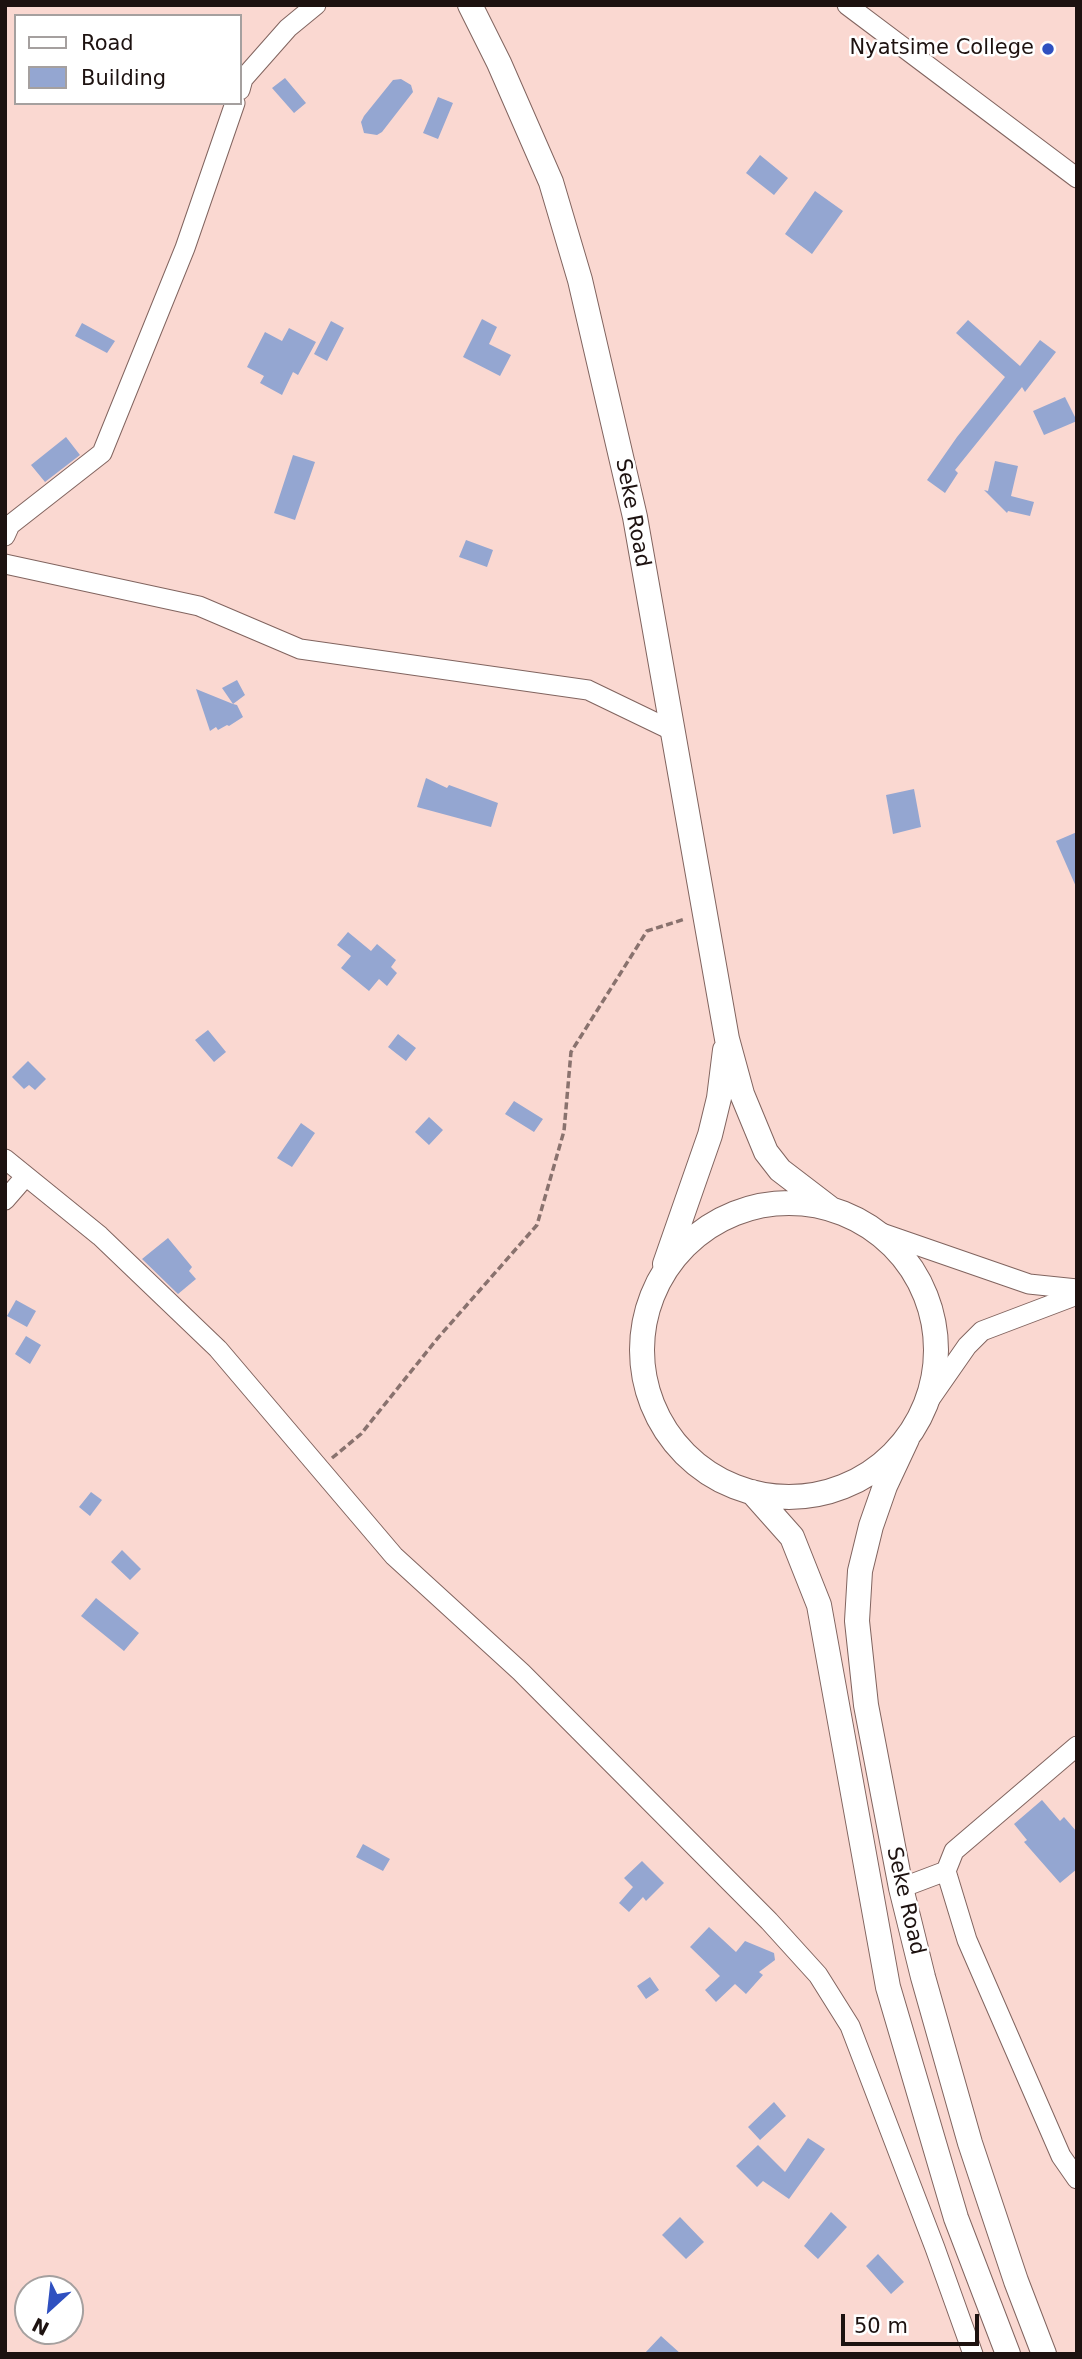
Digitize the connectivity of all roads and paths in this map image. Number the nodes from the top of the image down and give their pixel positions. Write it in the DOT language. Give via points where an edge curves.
graph roads {
  1 [pos="316,5"];
  2 [pos="470,5"];
  3 [pos="846,5"];
  4 [pos="242,83"];
  5 [pos="234,105"];
  6 [pos="1077,178"];
  7 [pos="5,536"];
  8 [pos="5,564"];
  9 [pos="671,730"];
  10 [pos="704,913"];
  11 [pos="727,1039"];
  12 [pos="5,1158"];
  13 [pos="25,1177"];
  14 [pos="5,1200"];
  15 [pos="831,1209"];
  16 [pos="873,1230"];
  17 [pos="659,1279"];
  18 [pos="1077,1289"];
  19 [pos="1077,1295"];
  20 [pos="928,1402"];
  21 [pos="907,1439"];
  22 [pos="320,1468"];
  23 [pos="752,1492"];
  24 [pos="1077,1746"];
  25 [pos="946,1871"];
  26 [pos="901,1888"];
  27 [pos="1077,2143"];
  28 [pos="1061,2155"];
  29 [pos="1077,2179"];
  30 [pos="972,2354"];
  31 [pos="1008,2354"];
  32 [pos="1044,2354"];
  1 -- 4 [label="street" via="288,28"];
  2 -- 9 [label="main road, Seke Road" via="551,181 580,280 635,517"];
  3 -- 6 [label="street"];
  5 -- 7 [label="street" via="185,248 102,453 10,525"];
  8 -- 9 [label="street" via="199,606 300,649 588,690"];
  9 -- 10 [label="main road, Seke Road"];
  10 -- 11 [label="main road, Seke Road"];
  10 -- 22 [label="path" via="647,931 571,1052 564,1131 537,1225 361,1434"];
  11 -- 15 [label="main road" via="742,1094 766,1152 780,1170"];
  11 -- 17 [label="main road" via="710,1135"];
  12 -- 13 [label="street"];
  13 -- 14 [label="street"];
  13 -- 22 [label="street" via="100,1236 218,1349"];
  15 -- 16 [label="main road, Seke Road"];
  15 -- 17 [label="main road, Seke Road" via="765,1205 733,1214 678,1252"];
  16 -- 18 [label="street" via="1029,1284"];
  16 -- 20 [label="main road, Seke Road" via="897,1251 929,1306 936,1338"];
  17 -- 23 [label="main road, Seke Road" via="642,1335 648,1394 677,1446 724,1482"];
  19 -- 20 [label="street" via="982,1331"];
  20 -- 21 [label="main road, Seke Road"];
  21 -- 23 [label="main road, Seke Road" via="887,1461 837,1489 809,1496"];
  21 -- 26 [label="main road, Seke Road" via="871,1526 860,1571 857,1621 866,1706"];
  22 -- 30 [label="street" via="394,1556 521,1672 818,1975 850,2026"];
  23 -- 31 [label="main road, Seke Road" via="792,1537 819,1605 888,1987 956,2218"];
  24 -- 25 [label="street" via="954,1851"];
  25 -- 26 [label="street"];
  25 -- 28 [label="street" via="967,1940"];
  26 -- 32 [label="main road, Seke Road" via="970,2143"];
  27 -- 28 [label="street"];
  28 -- 29 [label="street"];
}
